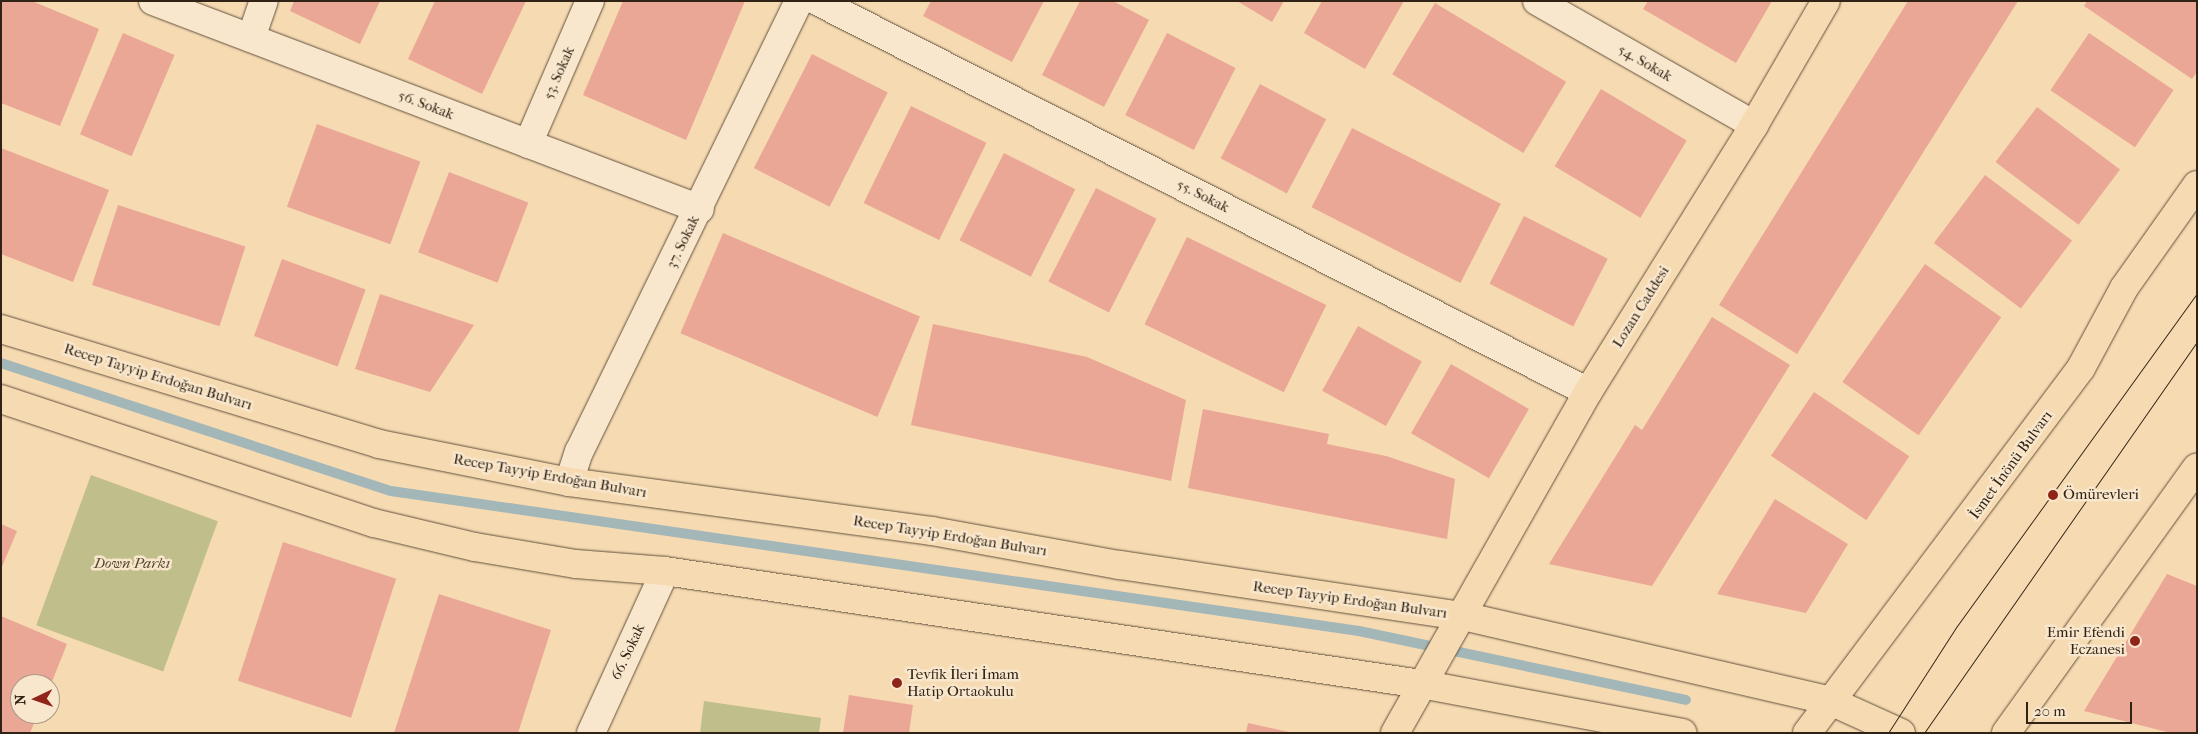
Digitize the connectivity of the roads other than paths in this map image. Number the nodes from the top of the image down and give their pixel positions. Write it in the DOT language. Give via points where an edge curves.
graph roads {
  1 [pos="153,1"];
  2 [pos="264,1"];
  3 [pos="590,1"];
  4 [pos="799,1"];
  5 [pos="818,1"];
  6 [pos="1537,1"];
  7 [pos="1826,1"];
  8 [pos="251,38"];
  9 [pos="1754,125"];
  10 [pos="528,144"];
  11 [pos="2197,185"];
  12 [pos="700,209"];
  13 [pos="1,329"];
  14 [pos="1588,392"];
  15 [pos="1,399"];
  16 [pos="2197,467"];
  17 [pos="569,482"];
  18 [pos="665,571"];
  19 [pos="1459,622"];
  20 [pos="1425,677"];
  21 [pos="1828,700"];
  22 [pos="591,733"];
  23 [pos="1395,733"];
  24 [pos="1682,733"];
  25 [pos="1807,733"];
  26 [pos="1901,733"];
  27 [pos="2006,733"];
  1 -- 8 [label="street, 56. Sokak"];
  2 -- 8 [label="street"];
  3 -- 10 [label="street, 53. Sokak"];
  4 -- 12 [label="street, 37. Sokak"];
  5 -- 14 [label="street, 55. Sokak"];
  6 -- 9 [label="street, 54. Sokak"];
  7 -- 9 [label="main road, Lozan Caddesi"];
  8 -- 10 [label="street, 56. Sokak"];
  9 -- 14 [label="main road, Lozan Caddesi"];
  10 -- 12 [label="street, 56. Sokak"];
  11 -- 21 [label="main road, İsmet İnönü Bulvarı" via="2124,288 2082,368 1958,538"];
  12 -- 17 [label="street, 37. Sokak" via="579,452"];
  13 -- 17 [label="main road, Recep Tayyip Erdoğan Bulvarı" via="378,444"];
  14 -- 19 [label="main road, Lozan Caddesi"];
  15 -- 18 [label="main road" via="374,524 576,564"];
  16 -- 27 [label="main road"];
  17 -- 19 [label="main road, Recep Tayyip Erdoğan Bulvarı" via="932,530 1120,566"];
  18 -- 20 [label="main road"];
  18 -- 22 [label="street, 66. Sokak"];
  19 -- 20 [label="main road, Lozan Caddesi"];
  19 -- 21 [label="main road, Recep Tayyip Erdoğan Bulvarı"];
  20 -- 23 [label="main road"];
  20 -- 24 [label="main road"];
  21 -- 25 [label="main road, İsmet İnönü Bulvarı"];
  21 -- 26 [label="main road, Recep Tayyip Erdoğan Bulvarı"];
}
